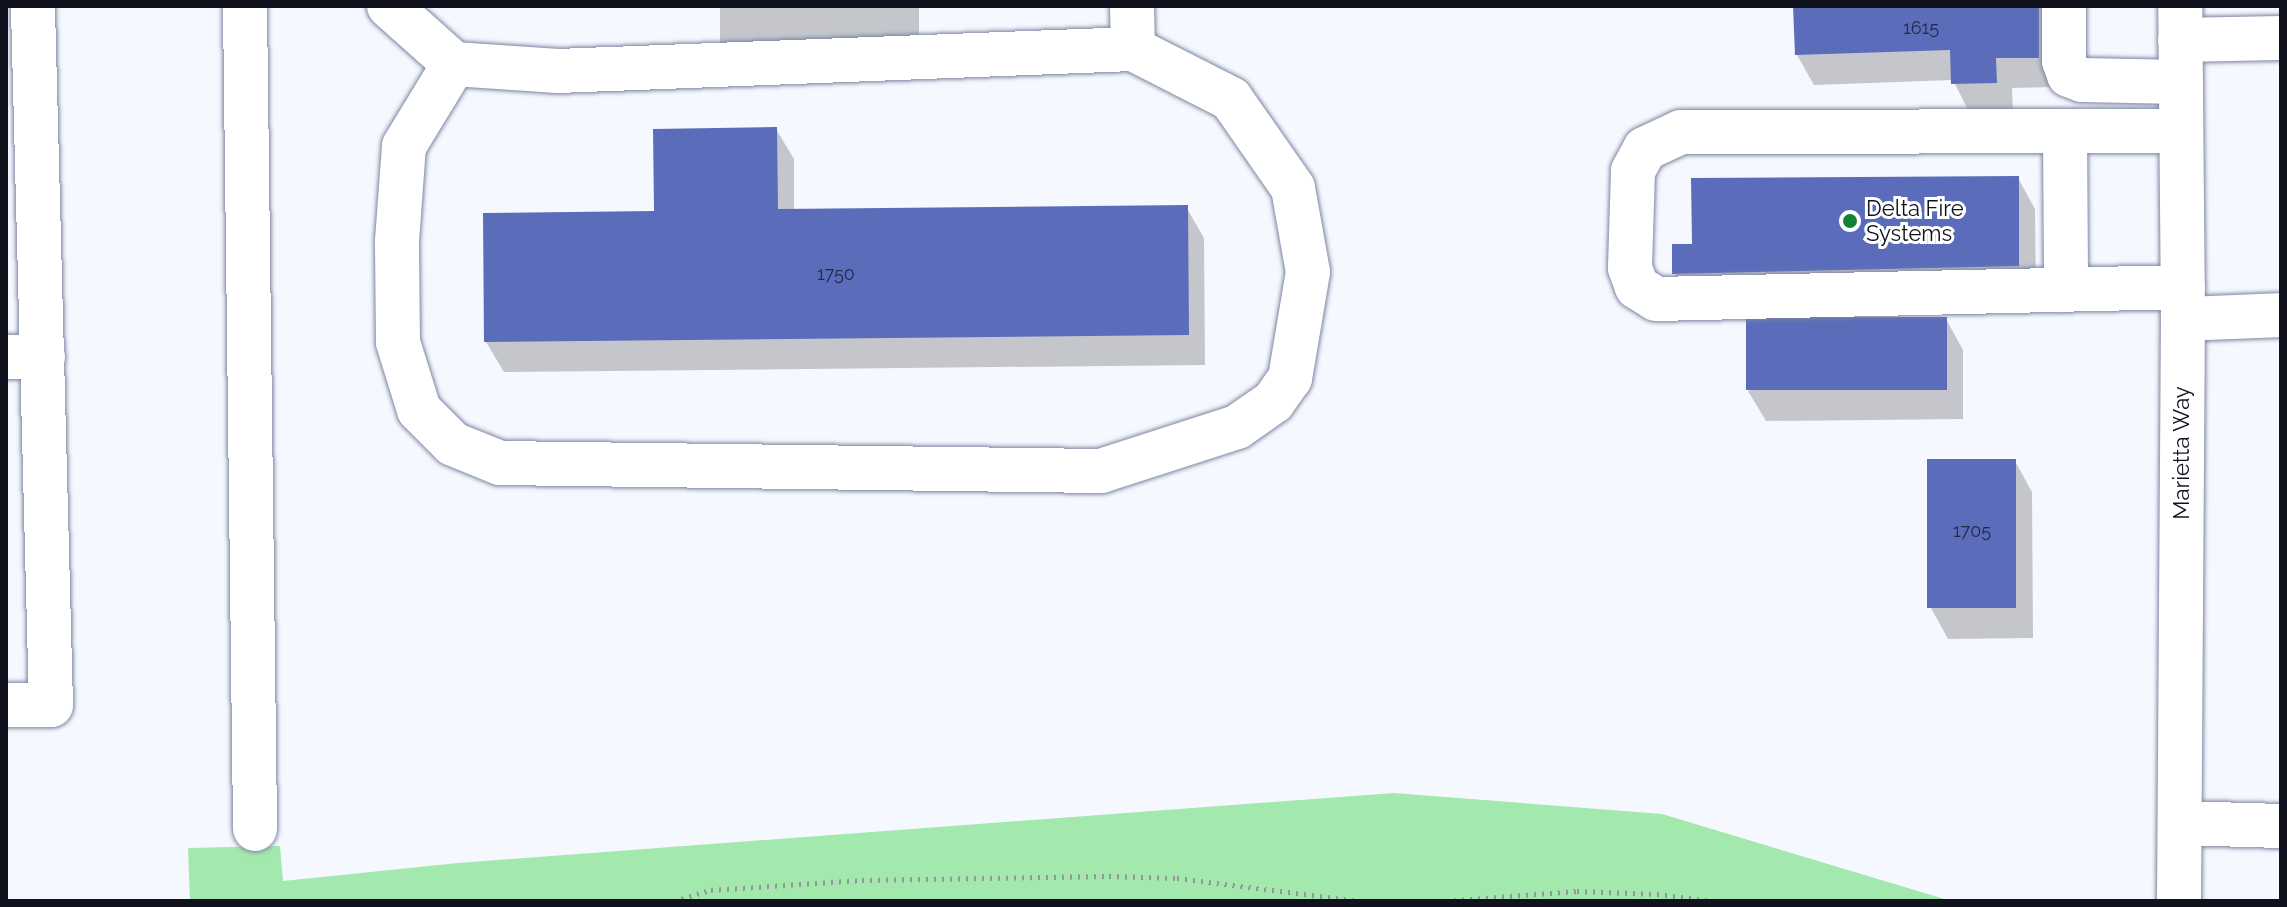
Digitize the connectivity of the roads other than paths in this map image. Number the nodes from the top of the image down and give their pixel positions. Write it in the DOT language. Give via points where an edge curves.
graph roads {
  1 [pos="245,6"];
  2 [pos="389,6"];
  3 [pos="1132,6"];
  4 [pos="2064,6"];
  5 [pos="33,22"];
  6 [pos="2281,38"];
  7 [pos="2180,43"];
  8 [pos="1133,49"];
  9 [pos="454,64"];
  10 [pos="2181,131"];
  11 [pos="2065,132"];
  12 [pos="2066,290"];
  13 [pos="2183,303"];
  14 [pos="2281,315"];
  15 [pos="24,357"];
  16 [pos="6,705"];
  17 [pos="2180,823"];
  18 [pos="2281,826"];
  19 [pos="255,829"];
  20 [pos="2179,901"];
  1 -- 19 [label="street"];
  2 -- 9 [label="street"];
  3 -- 8 [label="street"];
  4 -- 7 [label="street" via="2064,61 2069,75 2082,80"];
  5 -- 15 [label="street"];
  6 -- 7 [label="street"];
  7 -- 10 [label="street, Marietta Way"];
  8 -- 9 [label="street" via="558,71"];
  8 -- 9 [label="street" via="1231,99 1293,188 1308,272 1290,378 1273,402 1237,427 1101,471 500,463 453,444 419,410 398,342 397,241 404,146"];
  10 -- 11 [label="street"];
  10 -- 13 [label="street, Marietta Way"];
  11 -- 12 [label="street"];
  11 -- 12 [label="street" via="1681,132 1645,149 1633,171 1630,268 1637,287 1656,299"];
  12 -- 13 [label="street"];
  13 -- 14 [label="street"];
  13 -- 17 [label="street, Marietta Way"];
  15 -- 16 [label="street" via="51,705"];
  17 -- 18 [label="street"];
  17 -- 20 [label="street, Marietta Way"];
}
